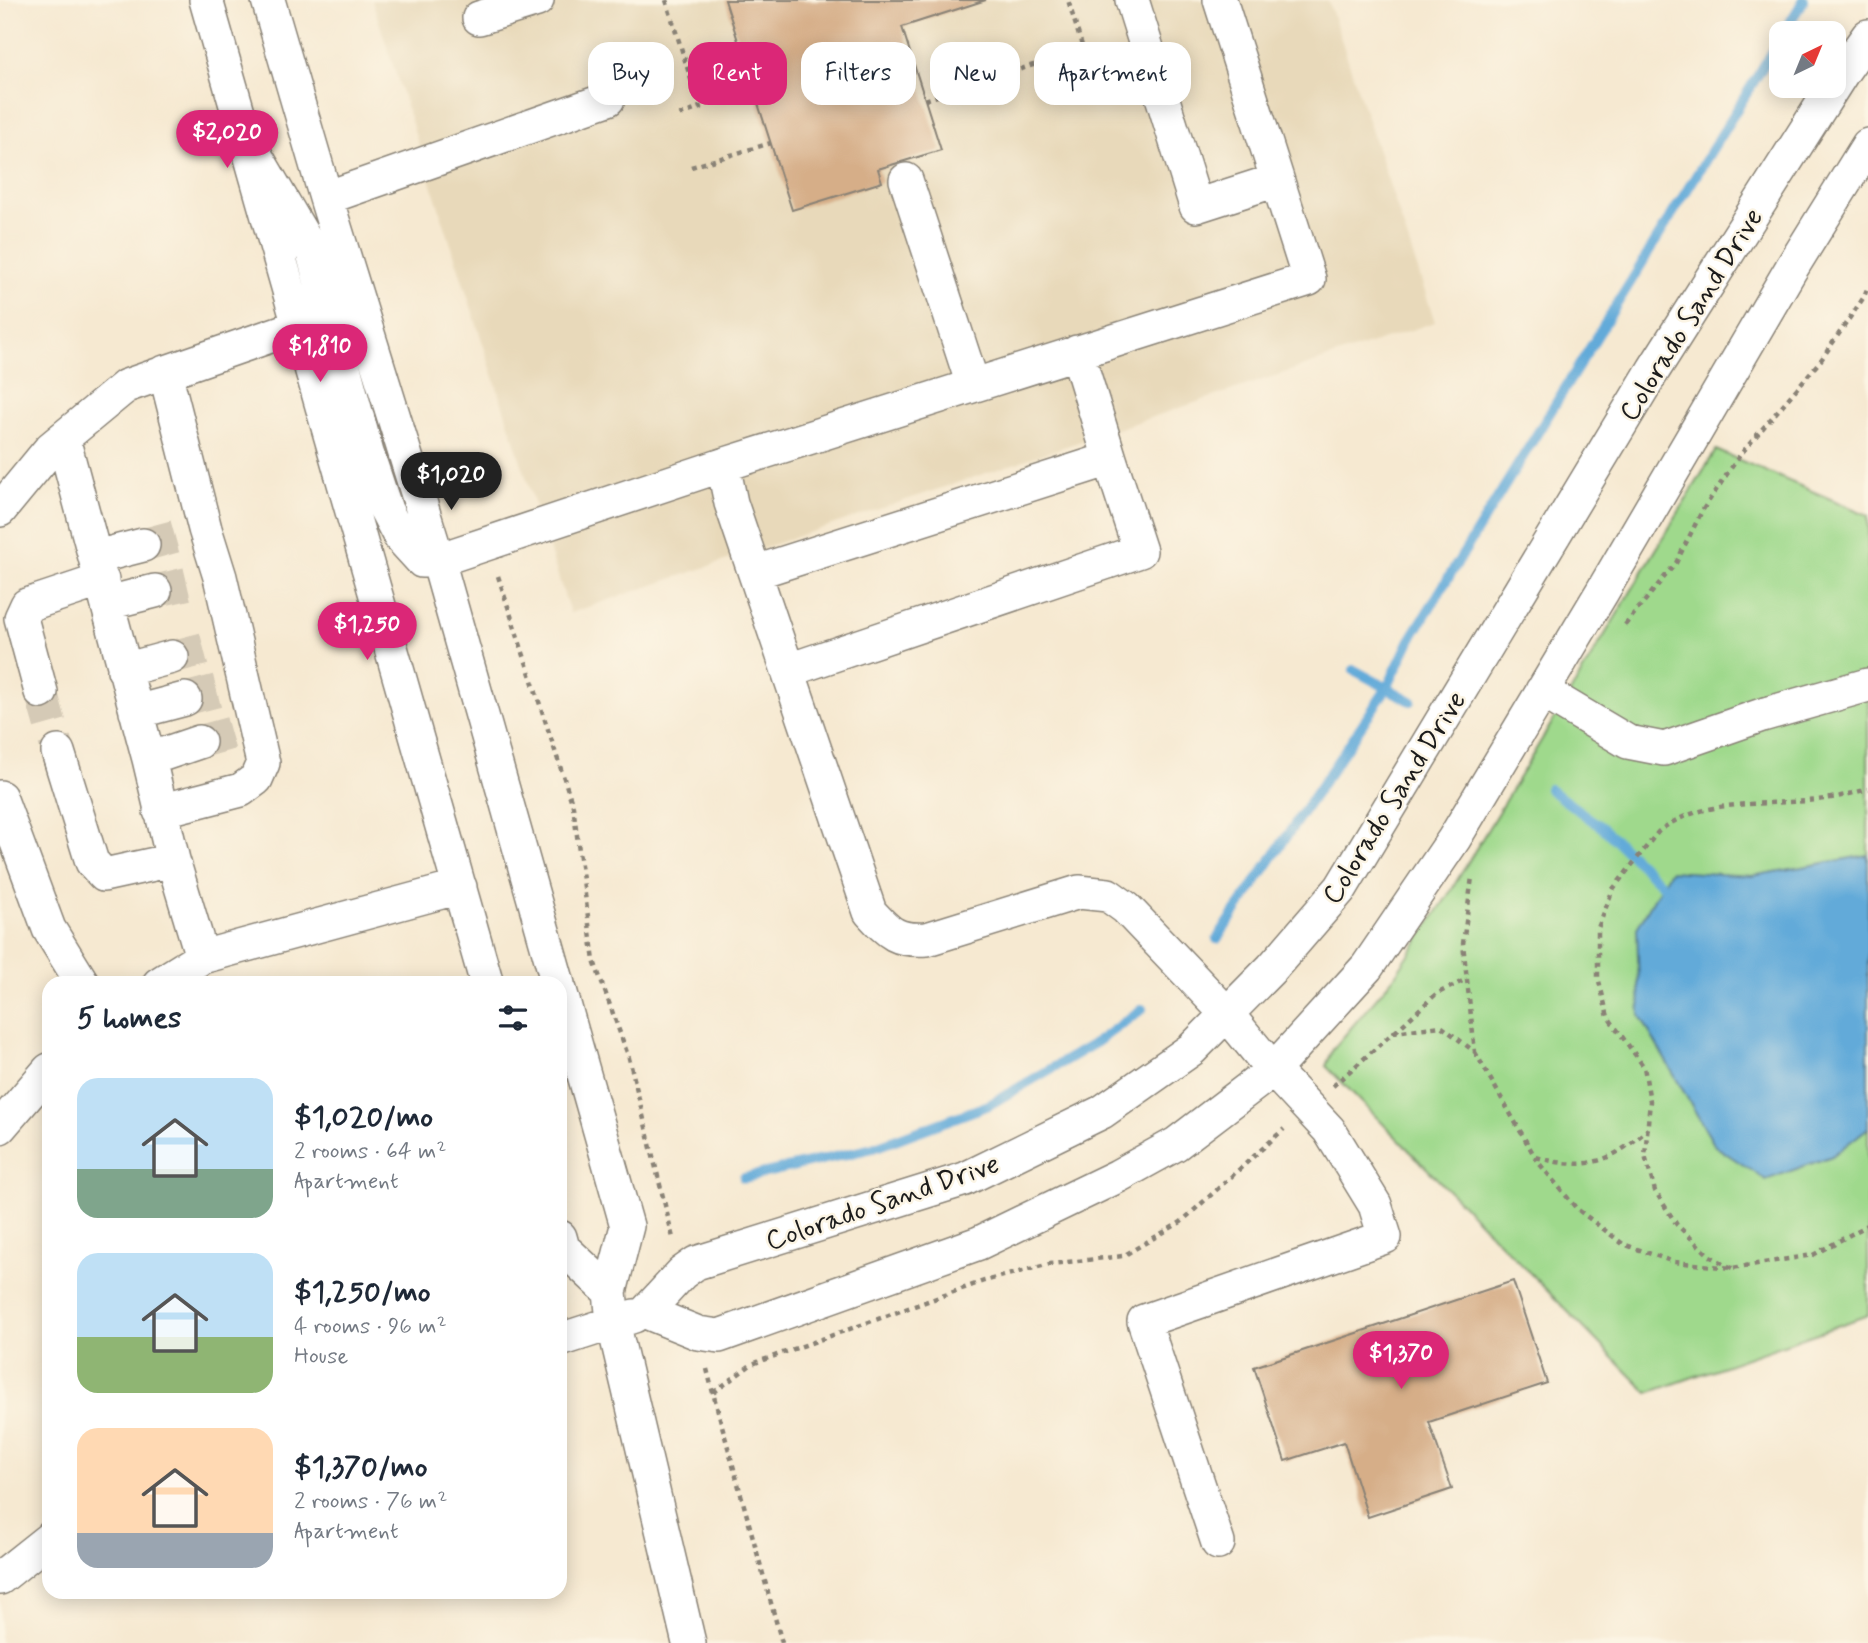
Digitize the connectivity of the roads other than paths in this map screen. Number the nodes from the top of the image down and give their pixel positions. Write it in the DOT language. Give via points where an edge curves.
graph roads {
  1 [pos="206,0"];
  2 [pos="268,0"];
  3 [pos="537,0"];
  4 [pos="1132,0"];
  5 [pos="1220,0"];
  6 [pos="479,18"];
  7 [pos="1868,36"];
  8 [pos="591,105"];
  9 [pos="245,137"];
  10 [pos="1868,145"];
  11 [pos="906,180"];
  12 [pos="1277,180"];
  13 [pos="326,198"];
  14 [pos="299,326"];
  15 [pos="1077,352"];
  16 [pos="164,372"];
  17 [pos="973,385"];
  18 [pos="63,438"];
  19 [pos="1110,459"];
  20 [pos="723,465"];
  21 [pos="0,510"];
  22 [pos="143,545"];
  23 [pos="438,560"];
  24 [pos="756,572"];
  25 [pos="102,580"];
  26 [pos="155,591"];
  27 [pos="172,657"];
  28 [pos="124,670"];
  29 [pos="789,670"];
  30 [pos="1868,685"];
  31 [pos="1542,691"];
  32 [pos="41,692"];
  33 [pos="185,699"];
  34 [pos="136,712"];
  35 [pos="199,742"];
  36 [pos="58,752"];
  37 [pos="149,759"];
  38 [pos="0,797"];
  39 [pos="160,811"];
  40 [pos="173,860"];
  41 [pos="460,887"];
  42 [pos="202,957"];
  43 [pos="78,976"];
  44 [pos="172,976"];
  45 [pos="485,976"];
  46 [pos="556,976"];
  47 [pos="1227,1014"];
  48 [pos="567,1015"];
  49 [pos="1273,1070"];
  50 [pos="42,1078"];
  51 [pos="0,1127"];
  52 [pos="567,1253"];
  53 [pos="612,1308"];
  54 [pos="646,1312"];
  55 [pos="567,1336"];
  56 [pos="1218,1543"];
  57 [pos="42,1545"];
  58 [pos="0,1578"];
  59 [pos="689,1643"];
  1 -- 9 [label="street"];
  2 -- 13 [label="street"];
  3 -- 6 [label="street"];
  4 -- 12 [label="street" via="1196,206"];
  5 -- 12 [label="street"];
  7 -- 47 [label="street, Colorado Sand Drive" via="1654,369 1341,888"];
  8 -- 13 [label="street"];
  9 -- 14 [label="street"];
  9 -- 23 [label="street" via="313,253 386,510 400,537 422,561"];
  10 -- 31 [label="street"];
  11 -- 17 [label="street"];
  12 -- 15 [label="street" via="1309,279"];
  13 -- 23 [label="street"];
  14 -- 16 [label="street"];
  14 -- 41 [label="street"];
  15 -- 17 [label="street"];
  15 -- 19 [label="street"];
  16 -- 18 [label="street" via="126,386"];
  16 -- 39 [label="street" via="193,532 247,729 264,764 256,779 241,790"];
  17 -- 20 [label="street"];
  18 -- 21 [label="street"];
  18 -- 25 [label="street"];
  19 -- 24 [label="street"];
  19 -- 29 [label="street" via="1140,551"];
  20 -- 23 [label="street"];
  20 -- 24 [label="street" via="731,503"];
  22 -- 25 [label="street"];
  23 -- 46 [label="street"];
  24 -- 29 [label="street"];
  25 -- 26 [label="street"];
  25 -- 28 [label="street"];
  25 -- 32 [label="street" via="27,605 21,618"];
  27 -- 28 [label="street"];
  28 -- 34 [label="street"];
  29 -- 47 [label="street" via="870,912 889,933 908,940 927,939 1079,892 1108,895 1126,908"];
  30 -- 31 [label="street" via="1664,749 1628,742"];
  31 -- 49 [label="street" via="1454,839 1367,967"];
  33 -- 34 [label="street"];
  34 -- 37 [label="street"];
  35 -- 37 [label="street"];
  36 -- 40 [label="street" via="92,862 104,875"];
  37 -- 39 [label="street"];
  38 -- 43 [label="street" via="49,929"];
  39 -- 40 [label="street"];
  40 -- 42 [label="street"];
  41 -- 42 [label="street"];
  41 -- 45 [label="street"];
  42 -- 44 [label="street"];
  47 -- 49 [label="street"];
  47 -- 54 [label="street, Colorado Sand Drive" via="1192,1049 1102,1112 965,1179 696,1263"];
  48 -- 53 [label="street" via="627,1226"];
  49 -- 54 [label="street" via="1176,1144 979,1243 719,1336 698,1333"];
  49 -- 56 [label="street" via="1329,1130 1375,1205 1385,1237 1144,1321"];
  50 -- 51 [label="street"];
  52 -- 53 [label="street"];
  53 -- 54 [label="street"];
  53 -- 55 [label="street"];
  53 -- 59 [label="street"];
  57 -- 58 [label="street"];
}
